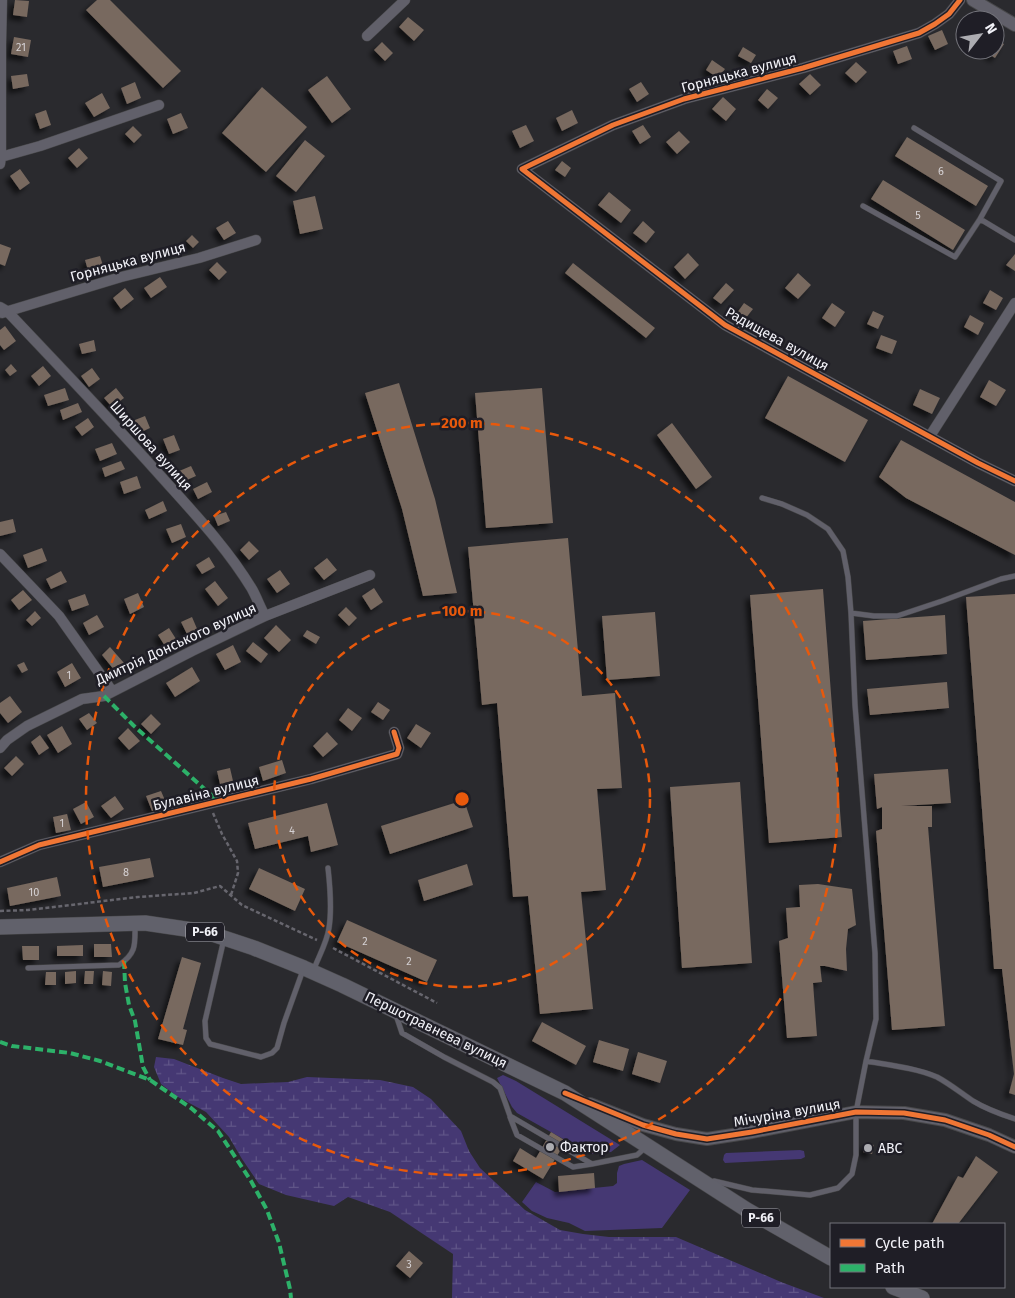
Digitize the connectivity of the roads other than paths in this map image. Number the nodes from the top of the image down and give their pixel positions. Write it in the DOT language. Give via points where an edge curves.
graph roads {
  1 [pos="2,0"];
  2 [pos="405,0"];
  3 [pos="960,0"];
  4 [pos="973,0"];
  5 [pos="1014,22"];
  6 [pos="367,36"];
  7 [pos="159,105"];
  8 [pos="914,128"];
  9 [pos="1,161"];
  10 [pos="522,169"];
  11 [pos="863,206"];
  12 [pos="980,219"];
  13 [pos="256,240"];
  14 [pos="1015,240"];
  15 [pos="1015,303"];
  16 [pos="2,310"];
  17 [pos="930,436"];
  18 [pos="1015,481"];
  19 [pos="762,498"];
  20 [pos="0,554"];
  21 [pos="370,575"];
  22 [pos="1015,576"];
  23 [pos="851,613"];
  24 [pos="265,616"];
  25 [pos="112,690"];
  26 [pos="394,732"];
  27 [pos="2,741"];
  28 [pos="0,862"];
  29 [pos="328,868"];
  30 [pos="135,923"];
  31 [pos="0,927"];
  32 [pos="224,937"];
  33 [pos="28,968"];
  34 [pos="308,970"];
  35 [pos="394,1010"];
  36 [pos="866,1061"];
  37 [pos="565,1093"];
  38 [pos="856,1112"];
  39 [pos="510,1116"];
  40 [pos="1015,1119"];
  41 [pos="648,1146"];
  42 [pos="1015,1146"];
  43 [pos="592,1164"];
  44 [pos="692,1174"];
  45 [pos="830,1257"];
  46 [pos="896,1288"];
  47 [pos="922,1298"];
  1 -- 9 [label="street"];
  2 -- 6 [label="street"];
  3 -- 10 [label="street, Горняцька вулиця" via="949,14 919,33 684,99 613,125"];
  4 -- 5 [label="street"];
  7 -- 9 [label="street"];
  8 -- 12 [label="lane" via="1001,181"];
  10 -- 17 [label="street, Радищева вулиця" via="725,325"];
  11 -- 12 [label="lane" via="955,257"];
  12 -- 14 [label="lane"];
  13 -- 16 [label="street, Горняцька вулиця"];
  15 -- 17 [label="street"];
  16 -- 24 [label="street, Ширшова вулиця" via="127,439 215,538 252,589"];
  17 -- 18 [label="street, Радищева вулиця"];
  19 -- 23 [label="lane" via="782,504 828,529 843,551"];
  20 -- 25 [label="street" via="59,616"];
  21 -- 24 [label="street, Дмитрія Донського вулиця"];
  22 -- 23 [label="lane" via="897,616"];
  23 -- 36 [label="lane" via="874,953 876,1019"];
  24 -- 25 [label="street, Дмитрія Донського вулиця"];
  25 -- 27 [label="street, Дмитрія Донського вулиця" via="104,696 82,699"];
  26 -- 28 [label="street, Булавіна вулиця" via="399,748 396,754 311,779 39,845"];
  29 -- 34 [label="lane" via="329,928 324,944"];
  30 -- 31 [label="main road, Першотравнева вулиця / Р-66"];
  30 -- 32 [label="main road, Першотравнева вулиця / Р-66" via="197,930"];
  30 -- 33 [label="lane" via="135,944 129,958 119,965"];
  32 -- 34 [label="main road, Першотравнева вулиця / Р-66"];
  32 -- 34 [label="lane" via="206,1021 206,1038 210,1044 261,1057 272,1053 277,1048 284,1023"];
  34 -- 35 [label="main road, Першотравнева вулиця / Р-66"];
  35 -- 37 [label="main road, Першотравнева вулиця / Р-66"];
  35 -- 39 [label="lane" via="402,1033 500,1088"];
  36 -- 38 [label="lane"];
  36 -- 40 [label="lane" via="936,1077 980,1104"];
  37 -- 38 [label="street, Мічуріна вулиця" via="643,1125 707,1138"];
  37 -- 41 [label="main road, Першотравнева вулиця / Р-66"];
  38 -- 42 [label="street, Мічуріна вулиця" via="904,1113 945,1120"];
  38 -- 44 [label="lane" via="856,1155 852,1174 838,1188 810,1194 752,1190"];
  39 -- 43 [label="lane"];
  39 -- 43 [label="lane" via="517,1135 574,1167"];
  41 -- 43 [label="lane" via="638,1154"];
  41 -- 44 [label="main road, Першотравнева вулиця / Р-66"];
  44 -- 45 [label="main road, Першотравнева вулиця / Р-66"];
  46 -- 47 [label="main road"];
}
